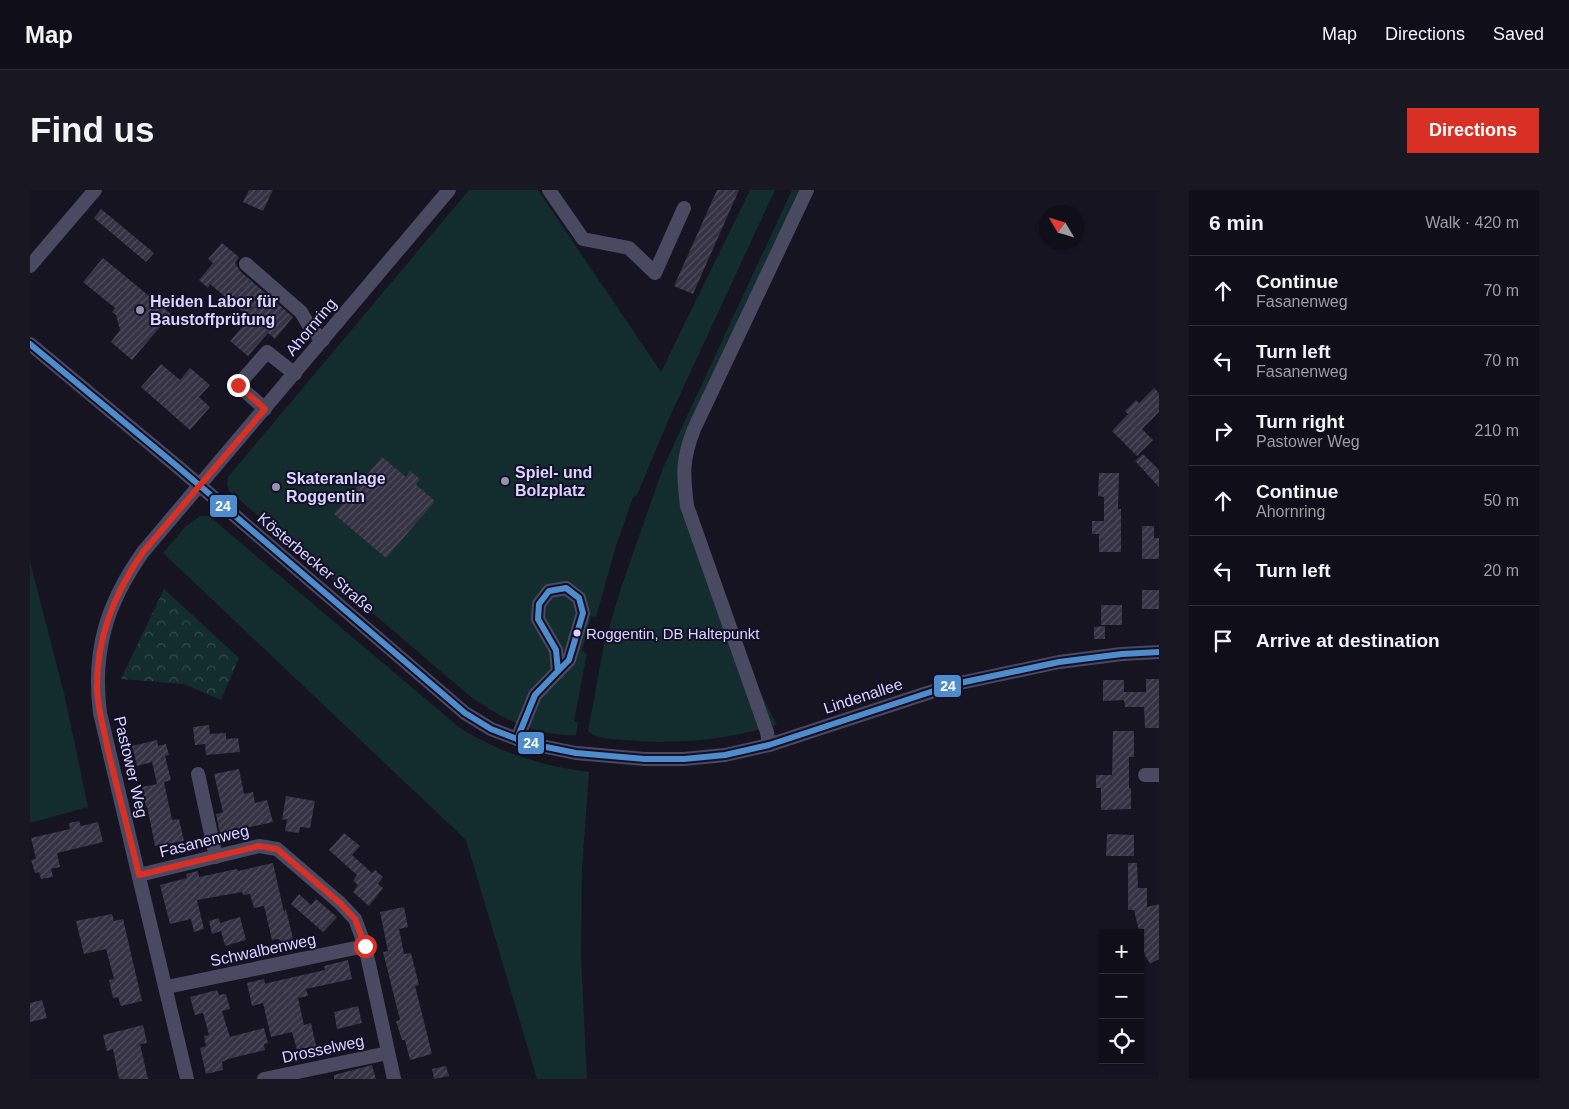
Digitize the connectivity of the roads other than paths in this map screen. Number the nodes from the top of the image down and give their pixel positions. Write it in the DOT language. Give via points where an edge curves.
graph roads {
  1 [pos="95,190"];
  2 [pos="450,190"];
  3 [pos="549,190"];
  4 [pos="807,190"];
  5 [pos="684,208"];
  6 [pos="246,264"];
  7 [pos="30,266"];
  8 [pos="323,340"];
  9 [pos="30,344"];
  10 [pos="294,374"];
  11 [pos="265,409"];
  12 [pos="199,486"];
  13 [pos="1159,652"];
  14 [pos="558,672"];
  15 [pos="517,739"];
  16 [pos="769,746"];
  17 [pos="576,753"];
  18 [pos="198,774"];
  19 [pos="1145,775"];
  20 [pos="1159,775"];
  21 [pos="216,857"];
  22 [pos="139,875"];
  23 [pos="365,946"];
  24 [pos="167,987"];
  25 [pos="388,1053"];
  26 [pos="187,1079"];
  27 [pos="264,1079"];
  28 [pos="394,1079"];
  1 -- 7 [label="street"];
  2 -- 8 [label="street, Ahornring"];
  3 -- 5 [label="street" via="583,239 629,248 654,273"];
  4 -- 16 [label="street" via="694,429 686,451 683,474 687,506 767,732"];
  6 -- 8 [label="street" via="301,312 311,329"];
  8 -- 10 [label="street, Ahornring"];
  9 -- 12 [label="street, Kösterbecker Straße" via="76,373"];
  10 -- 11 [label="street, Ahornring"];
  10 -- 11 [label="street" via="267,352 238,385"];
  11 -- 12 [label="street, Ahornring"];
  12 -- 15 [label="street, Kösterbecker Straße" via="465,713 491,729"];
  12 -- 22 [label="street, Pastower Weg" via="128,573 106,622 100,648 97,688 100,713"];
  13 -- 16 [label="street, Lindenallee" via="1059,662 955,684"];
  14 -- 14 [label="street" via="569,660 583,613 579,598 566,588 550,591 539,604 538,619 556,650"];
  14 -- 15 [label="street" via="534,695"];
  15 -- 17 [label="street, Kösterbecker Straße"];
  16 -- 17 [label="street, Lindenallee" via="684,759"];
  18 -- 21 [label="street"];
  19 -- 20 [label="street"];
  21 -- 22 [label="street, Fasanenweg"];
  21 -- 23 [label="street, Fasanenweg" via="259,846 277,849 355,919"];
  22 -- 24 [label="street, Pastower Weg"];
  23 -- 24 [label="street, Schwalbenweg"];
  23 -- 25 [label="street, Fasanenweg"];
  24 -- 26 [label="street, Pastower Weg"];
  25 -- 27 [label="street, Drosselweg"];
  25 -- 28 [label="street, Fasanenweg"];
}
